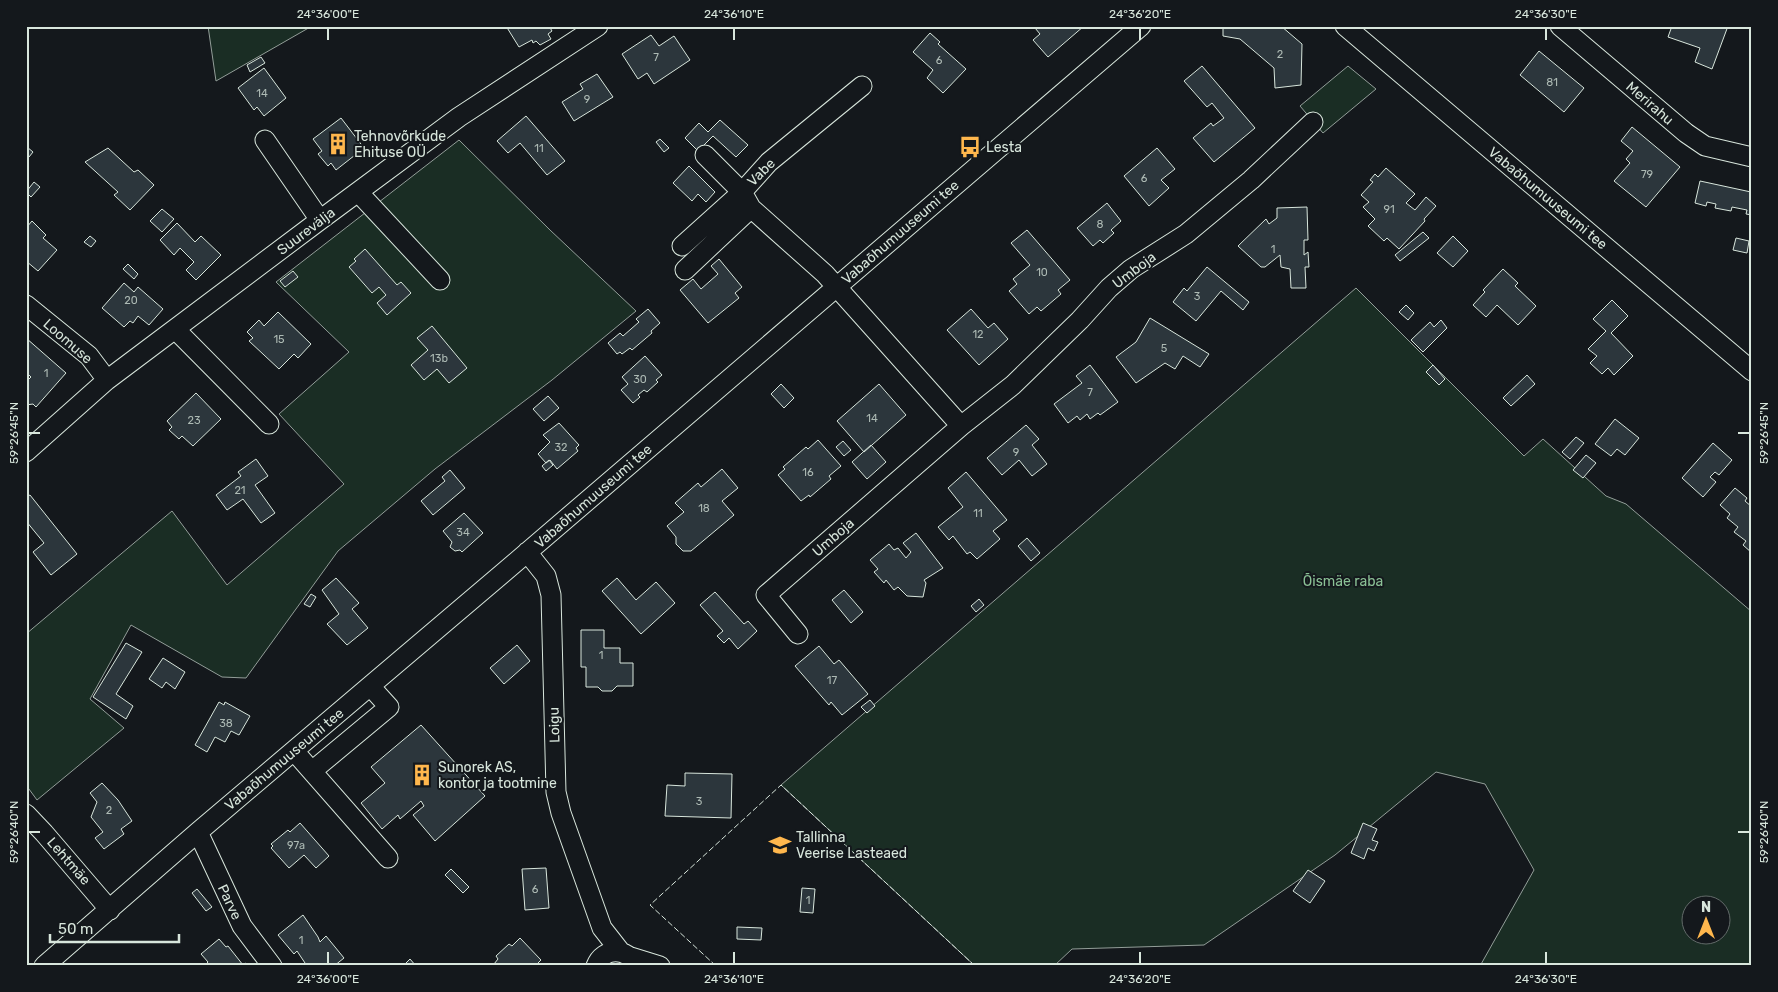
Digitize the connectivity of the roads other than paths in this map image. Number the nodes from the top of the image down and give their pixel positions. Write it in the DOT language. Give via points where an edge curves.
graph roads {
  1 [pos="598,26"];
  2 [pos="1345,26"];
  3 [pos="1560,26"];
  4 [pos="1135,28"];
  5 [pos="862,86"];
  6 [pos="1313,122"];
  7 [pos="265,140"];
  8 [pos="705,155"];
  9 [pos="1752,156"];
  10 [pos="358,192"];
  11 [pos="746,200"];
  12 [pos="320,220"];
  13 [pos="682,246"];
  14 [pos="685,270"];
  15 [pos="440,280"];
  16 [pos="836,287"];
  17 [pos="26,305"];
  18 [pos="175,329"];
  19 [pos="1752,371"];
  20 [pos="108,380"];
  21 [pos="269,424"];
  22 [pos="961,426"];
  23 [pos="26,452"];
  24 [pos="528,552"];
  25 [pos="798,634"];
  26 [pos="370,686"];
  27 [pos="294,751"];
  28 [pos="312,771"];
  29 [pos="26,814"];
  30 [pos="198,832"];
  31 [pos="388,858"];
  32 [pos="110,910"];
  33 [pos="602,928"];
  34 [pos="629,958"];
  35 [pos="597,964"];
  36 [pos="44,966"];
  37 [pos="272,966"];
  38 [pos="660,966"];
  1 -- 10 [label="street, Suurevälja" via="459,117"];
  2 -- 19 [label="street, Vabaõhumuuseumi tee"];
  3 -- 9 [label="street, Merirahu" via="1705,146"];
  4 -- 16 [label="street, Vabaõhumuuseumi tee"];
  5 -- 11 [label="street, Vabe" via="770,162"];
  6 -- 22 [label="street, Umboja" via="1186,234 1131,269 1012,385"];
  7 -- 12 [label="street"];
  8 -- 11 [label="street"];
  10 -- 12 [label="street, Suurevälja"];
  10 -- 15 [label="street"];
  11 -- 13 [label="street"];
  11 -- 14 [label="street"];
  11 -- 16 [label="street, Vabe"];
  12 -- 18 [label="street, Suurevälja"];
  16 -- 22 [label="street"];
  16 -- 24 [label="street, Vabaõhumuuseumi tee"];
  17 -- 20 [label="street, Loomuse" via="89,356"];
  18 -- 20 [label="street, Suurevälja"];
  18 -- 21 [label="street"];
  20 -- 23 [label="street, Suurevälja"];
  22 -- 25 [label="street, Umboja" via="766,595"];
  24 -- 26 [label="street, Vabaõhumuuseumi tee"];
  24 -- 33 [label="street, Loigu" via="546,576 551,595 556,792 560,813"];
  26 -- 27 [label="street, Vabaõhumuuseumi tee"];
  26 -- 28 [label="street" via="388,707"];
  27 -- 28 [label="street"];
  27 -- 30 [label="street, Vabaõhumuuseumi tee"];
  28 -- 31 [label="street"];
  29 -- 32 [label="street, Lehtmäe"];
  30 -- 32 [label="street, Vabaõhumuuseumi tee"];
  30 -- 37 [label="street, Parve" via="242,926"];
  32 -- 36 [label="street, Vabaõhumuuseumi tee"];
  33 -- 34 [label="street, Loigu"];
  33 -- 35 [label="street, Loigu"];
  34 -- 35 [label="street" via="607,953"];
  34 -- 38 [label="street"];
}
